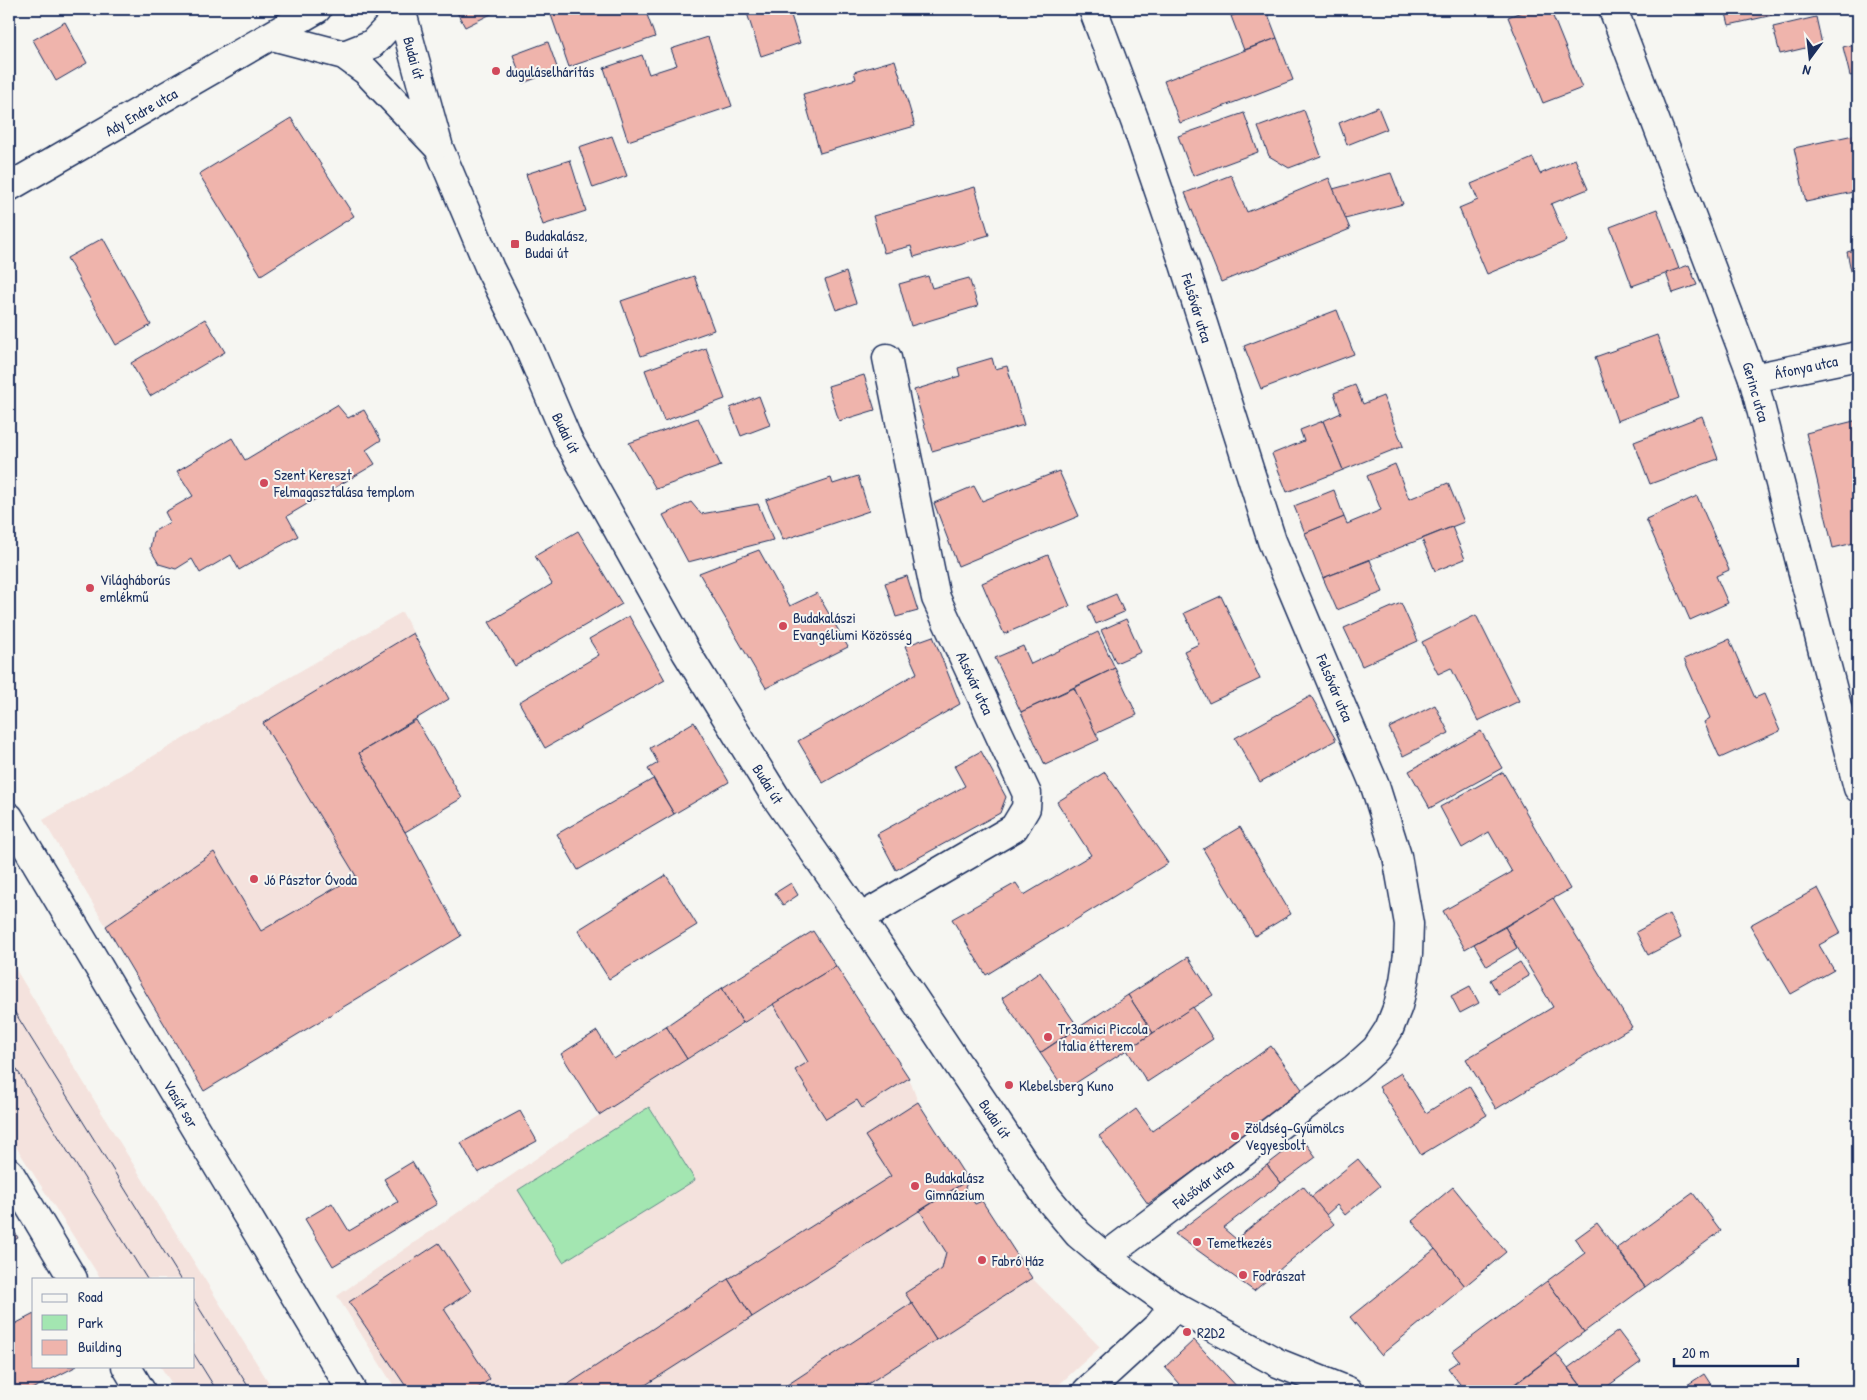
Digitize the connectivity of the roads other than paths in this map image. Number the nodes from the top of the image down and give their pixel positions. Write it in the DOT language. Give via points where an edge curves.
graph roads {
  1 [pos="317,9"];
  2 [pos="1093,9"];
  3 [pos="1613,9"];
  4 [pos="401,10"];
  5 [pos="272,36"];
  6 [pos="344,55"];
  7 [pos="439,148"];
  8 [pos="9,187"];
  9 [pos="1858,356"];
  10 [pos="887,358"];
  11 [pos="1754,378"];
  12 [pos="1858,788"];
  13 [pos="9,817"];
  14 [pos="860,918"];
  15 [pos="9,1172"];
  16 [pos="1105,1257"];
  17 [pos="72,1278"];
  18 [pos="1174,1306"];
  19 [pos="127,1368"];
  20 [pos="141,1391"];
  21 [pos="352,1391"];
  22 [pos="1087,1391"];
  23 [pos="1348,1391"];
  1 -- 5 [label="street, Ady Endre utca"];
  2 -- 16 [label="street, Felsővár utca" via="1184,264 1272,541 1375,786 1397,856 1409,924 1406,972 1398,1006 1376,1050"];
  3 -- 11 [label="street, Gerinc utca"];
  4 -- 6 [label="street" via="372,44"];
  4 -- 7 [label="street, Budai út"];
  5 -- 6 [label="street"];
  5 -- 8 [label="street, Ady Endre utca"];
  6 -- 7 [label="street" via="366,71"];
  7 -- 14 [label="street, Budai út" via="568,440 686,652 777,799"];
  9 -- 11 [label="street, Áfonya utca"];
  10 -- 14 [label="street, Alsóvár utca" via="936,598 1027,794 1026,808 1014,828"];
  11 -- 12 [label="street, Gerinc utca"];
  13 -- 21 [label="street, Vasút sor"];
  14 -- 16 [label="street, Budai út" via="1048,1197 1078,1234"];
  15 -- 17 [label="street"];
  16 -- 18 [label="street, Budai út"];
  18 -- 22 [label="street" via="1160,1325"];
  18 -- 23 [label="street, Budai út" via="1278,1363"];
  19 -- 20 [label="street"];
}
